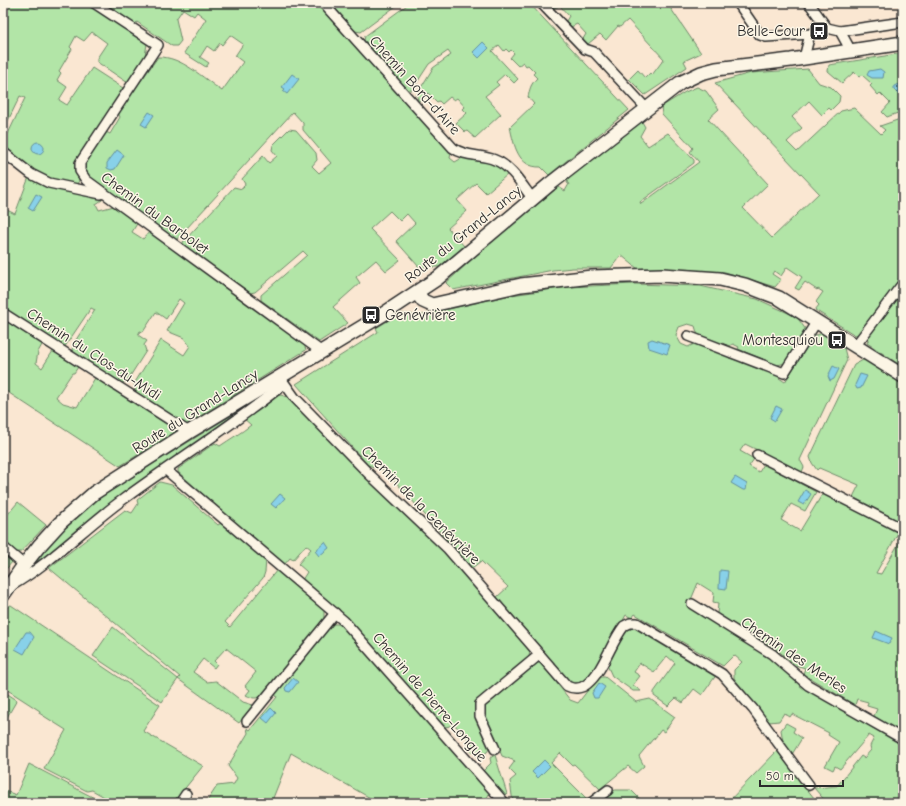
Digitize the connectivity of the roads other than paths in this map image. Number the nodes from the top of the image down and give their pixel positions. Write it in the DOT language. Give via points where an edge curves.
graph roads {
  1 [pos="94,3"];
  2 [pos="323,3"];
  3 [pos="541,3"];
  4 [pos="738,3"];
  5 [pos="809,3"];
  6 [pos="903,22"];
  7 [pos="827,28"];
  8 [pos="840,31"];
  9 [pos="810,34"];
  10 [pos="903,43"];
  11 [pos="851,51"];
  12 [pos="804,58"];
  13 [pos="646,108"];
  14 [pos="3,152"];
  15 [pos="104,194"];
  16 [pos="532,198"];
  17 [pos="903,283"];
  18 [pos="417,293"];
  19 [pos="3,313"];
  20 [pos="817,321"];
  21 [pos="688,336"];
  22 [pos="856,346"];
  23 [pos="322,352"];
  24 [pos="903,376"];
  25 [pos="282,380"];
  26 [pos="189,432"];
  27 [pos="757,454"];
  28 [pos="166,470"];
  29 [pos="903,529"];
  30 [pos="3,548"];
  31 [pos="24,565"];
  32 [pos="5,592"];
  33 [pos="692,604"];
  34 [pos="334,613"];
  35 [pos="539,655"];
  36 [pos="247,721"];
  37 [pos="903,739"];
  38 [pos="495,749"];
  39 [pos="809,785"];
  40 [pos="608,790"];
  41 [pos="186,794"];
  42 [pos="503,801"];
  43 [pos="180,803"];
  44 [pos="590,803"];
  1 -- 15 [label="street, Chemin du Barbolet" via="158,45 80,164 80,171 86,180"];
  2 -- 16 [label="street, Chemin Bord-d'Aire" via="453,148 464,154 489,158 501,163"];
  3 -- 13 [label="street" via="585,49 594,52"];
  4 -- 9 [label="street" via="760,35 766,37"];
  5 -- 7 [label="street"];
  6 -- 8 [label="street"];
  7 -- 8 [label="street"];
  7 -- 9 [label="street"];
  8 -- 11 [label="street"];
  9 -- 12 [label="street"];
  10 -- 11 [label="street, Route du Grand-Lancy"];
  11 -- 12 [label="street, Route du Grand-Lancy"];
  12 -- 13 [label="street, Route du Grand-Lancy" via="708,70 680,83"];
  13 -- 16 [label="street, Route du Grand-Lancy"];
  14 -- 15 [label="street" via="31,174 49,183"];
  15 -- 23 [label="street, Chemin du Barbolet"];
  16 -- 18 [label="street, Route du Grand-Lancy" via="460,261"];
  17 -- 22 [label="street"];
  18 -- 20 [label="street" via="423,301 432,305 521,285 574,278 628,275 692,276 732,281 759,289 785,301"];
  18 -- 23 [label="street, Route du Grand-Lancy"];
  19 -- 26 [label="street, Chemin du Clos-du-Midi"];
  20 -- 21 [label="street" via="784,373"];
  20 -- 22 [label="street"];
  22 -- 24 [label="street"];
  23 -- 25 [label="street, Route du Grand-Lancy"];
  25 -- 26 [label="street, Route du Grand-Lancy"];
  25 -- 28 [label="street, Route du Grand-Lancy"];
  25 -- 35 [label="street, Chemin de la Genévrière" via="369,474 448,549"];
  26 -- 31 [label="street, Route du Grand-Lancy" via="94,493 60,523"];
  27 -- 29 [label="street"];
  28 -- 32 [label="street, Route du Grand-Lancy" via="96,520 31,575"];
  28 -- 34 [label="street, Chemin de Pierre-Longue"];
  30 -- 31 [label="street"];
  31 -- 32 [label="street, Route du Grand-Lancy"];
  33 -- 37 [label="street, Chemin des Merles" via="772,654 808,685"];
  34 -- 36 [label="street"];
  34 -- 42 [label="street, Chemin de Pierre-Longue"];
  35 -- 38 [label="street" via="480,704 480,716"];
  35 -- 39 [label="street, Chemin de la Genévrière" via="567,686 579,688 587,685 624,626 637,624 722,674 753,709"];
  40 -- 44 [label="street"];
  41 -- 43 [label="street"];
}
